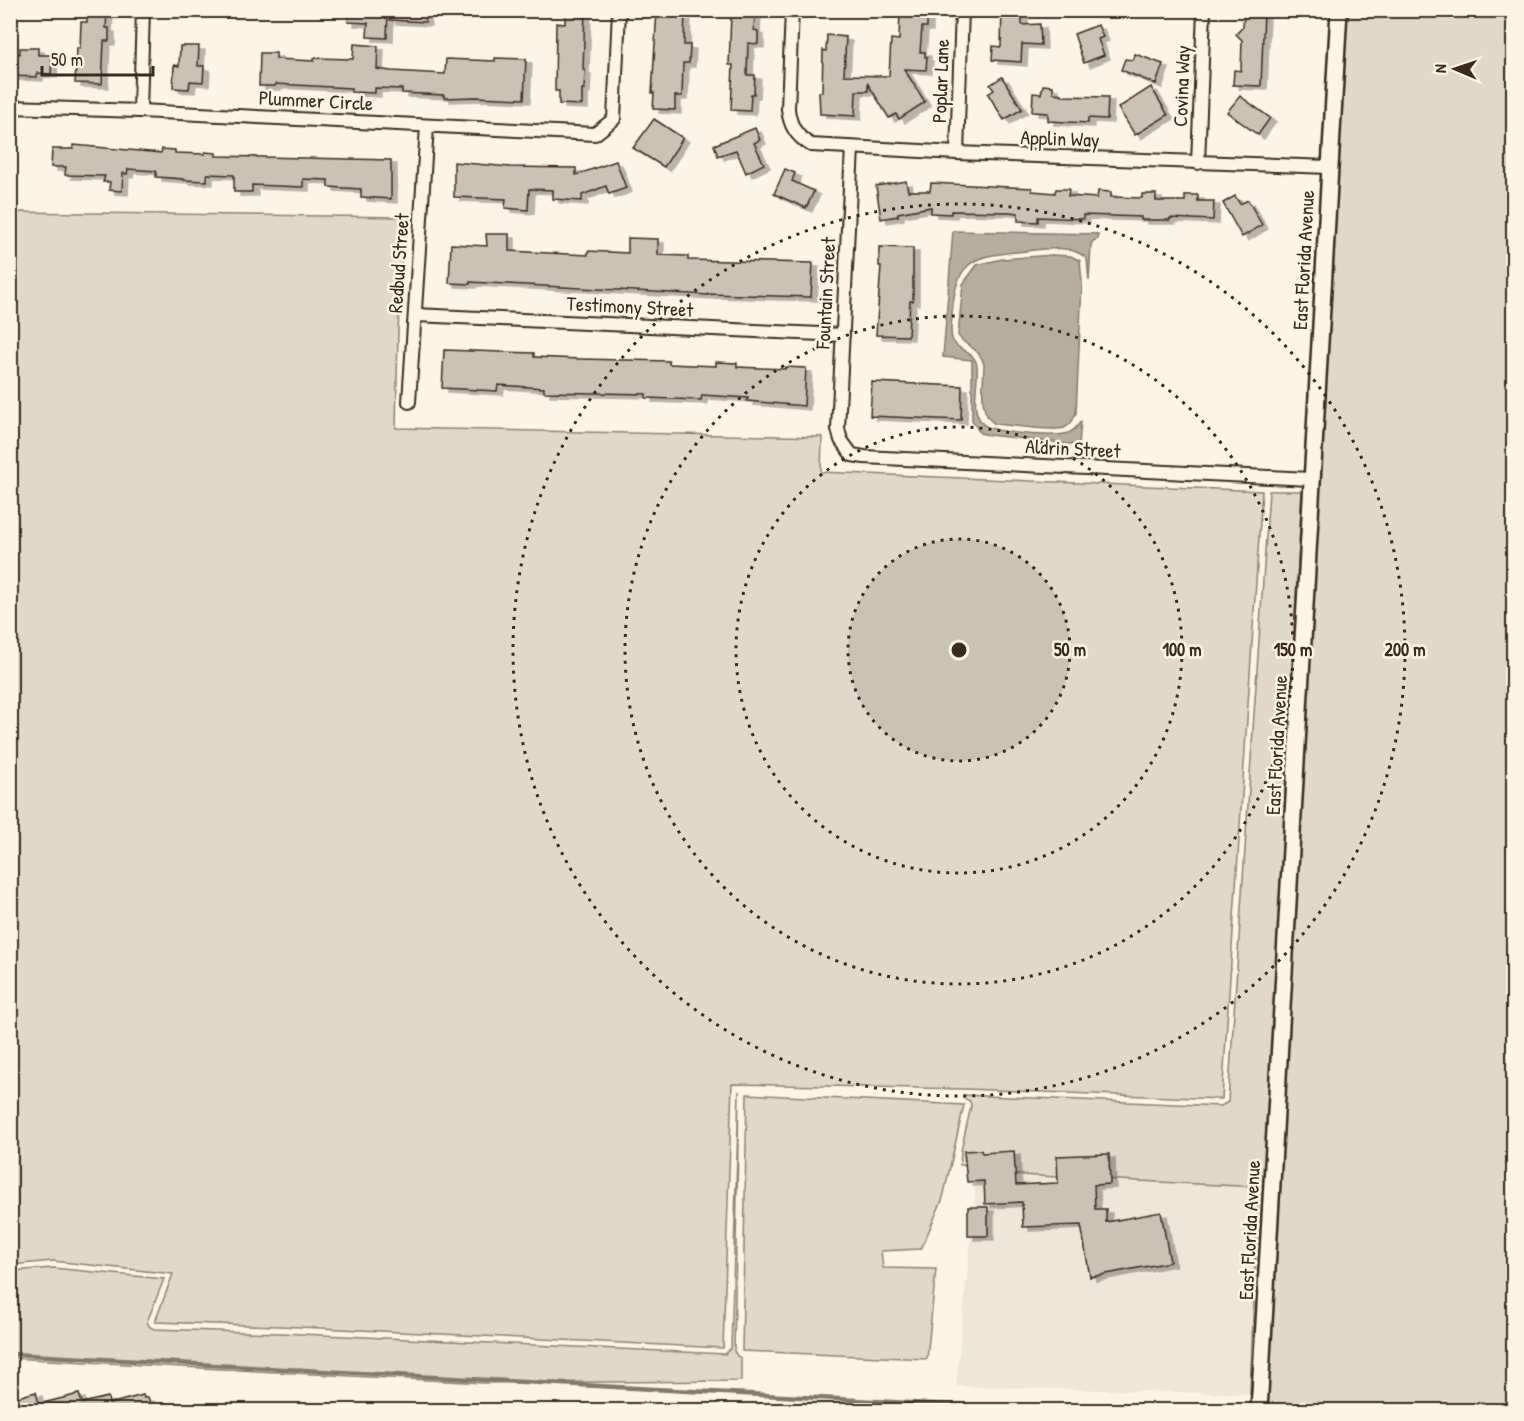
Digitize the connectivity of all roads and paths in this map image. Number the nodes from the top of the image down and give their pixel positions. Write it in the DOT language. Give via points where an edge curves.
graph roads {
  1 [pos="142,10"];
  2 [pos="619,10"];
  3 [pos="792,10"];
  4 [pos="962,10"];
  5 [pos="1204,10"];
  6 [pos="1339,10"];
  7 [pos="10,107"];
  8 [pos="140,111"];
  9 [pos="427,126"];
  10 [pos="852,148"];
  11 [pos="957,153"];
  12 [pos="1197,163"];
  13 [pos="1329,167"];
  14 [pos="415,315"];
  15 [pos="843,335"];
  16 [pos="409,402"];
  17 [pos="841,440"];
  18 [pos="1311,479"];
  19 [pos="1259,1410"];
  1 -- 8 [label="street"];
  2 -- 9 [label="street, Plummer Circle" via="614,119 595,135"];
  3 -- 10 [label="street, Applin Way" via="788,110 794,132 811,145"];
  4 -- 11 [label="street, Poplar Lane"];
  5 -- 12 [label="street, Covina Way"];
  6 -- 13 [label="street, East Florida Avenue"];
  7 -- 8 [label="street, Plummer Circle"];
  8 -- 9 [label="street, Plummer Circle"];
  9 -- 14 [label="street, Redbud Street"];
  10 -- 11 [label="street, Applin Way"];
  10 -- 15 [label="street, Fountain Street"];
  11 -- 12 [label="street, Applin Way"];
  12 -- 13 [label="street, Applin Way"];
  13 -- 18 [label="street, East Florida Avenue"];
  14 -- 15 [label="street, Testimony Street"];
  14 -- 16 [label="street, Redbud Street"];
  15 -- 17 [label="street, Fountain Street" via="838,429"];
  17 -- 18 [label="street, Aldrin Street" via="852,455 864,457"];
  18 -- 19 [label="street, East Florida Avenue"];
}
